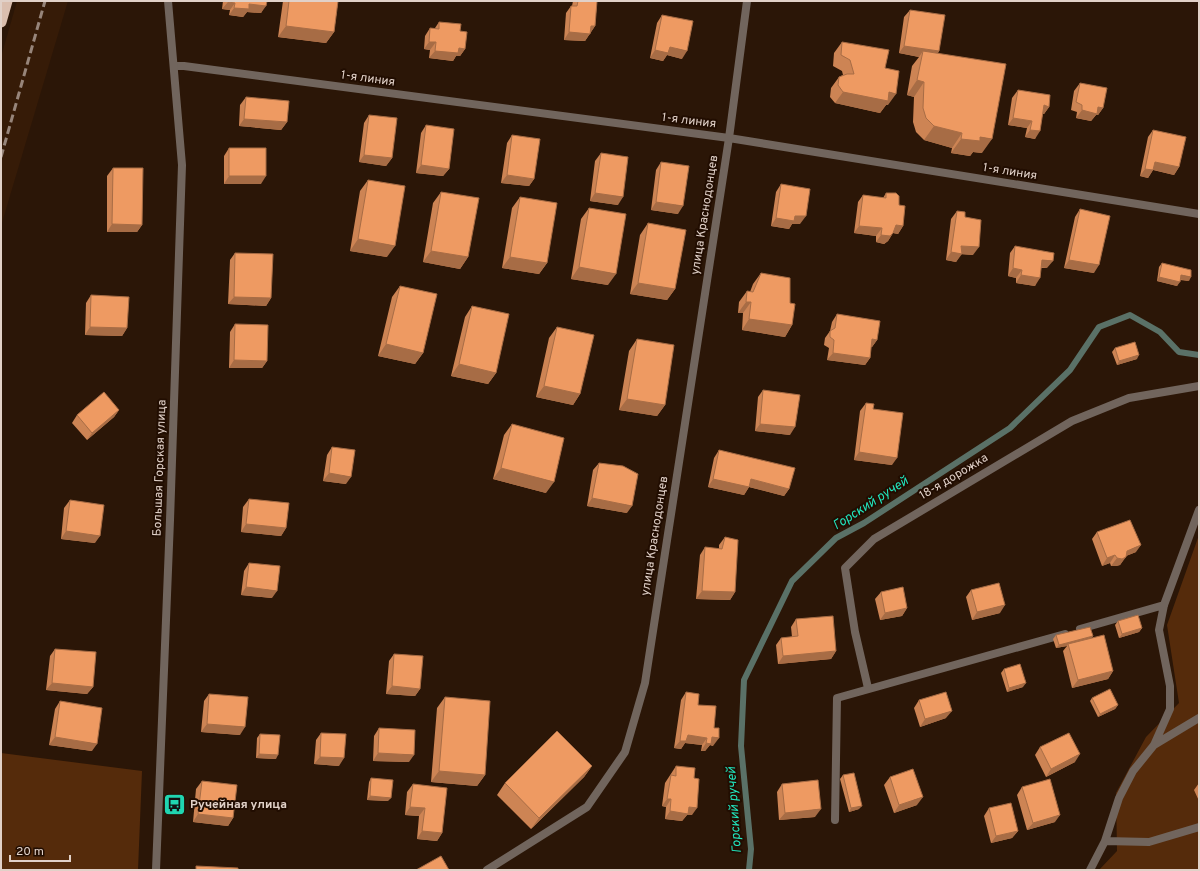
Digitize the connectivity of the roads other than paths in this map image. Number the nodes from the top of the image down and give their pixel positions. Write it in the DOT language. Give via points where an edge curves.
graph roads {
  1 [pos="7,1"];
  2 [pos="168,1"];
  3 [pos="747,1"];
  4 [pos="1,22"];
  5 [pos="175,66"];
  6 [pos="729,138"];
  7 [pos="1199,214"];
  8 [pos="1199,386"];
  9 [pos="1199,510"];
  10 [pos="1164,605"];
  11 [pos="868,688"];
  12 [pos="1199,718"];
  13 [pos="1154,745"];
  14 [pos="835,820"];
  15 [pos="1199,827"];
  16 [pos="1105,841"];
  17 [pos="156,870"];
  18 [pos="487,870"];
  19 [pos="1090,870"];
  1 -- 4 [label="highway"];
  2 -- 5 [label="street, Большая Горская улица"];
  3 -- 6 [label="street, улица Краснодонцев"];
  5 -- 6 [label="street, 1-я линия"];
  5 -- 17 [label="street, Большая Горская улица" via="182,165"];
  6 -- 7 [label="street, 1-я линия"];
  6 -- 18 [label="street, улица Краснодонцев" via="645,683 625,752 587,807"];
  8 -- 11 [label="street, 18-я дорожка" via="1129,398 1072,421 874,539 845,568 855,632"];
  9 -- 10 [label="street"];
  10 -- 11 [label="street"];
  10 -- 13 [label="street" via="1159,630 1170,686 1170,710"];
  11 -- 14 [label="street" via="837,698"];
  12 -- 13 [label="street"];
  13 -- 16 [label="street" via="1133,771 1119,798"];
  15 -- 16 [label="street" via="1149,842"];
  16 -- 19 [label="street"];
}
